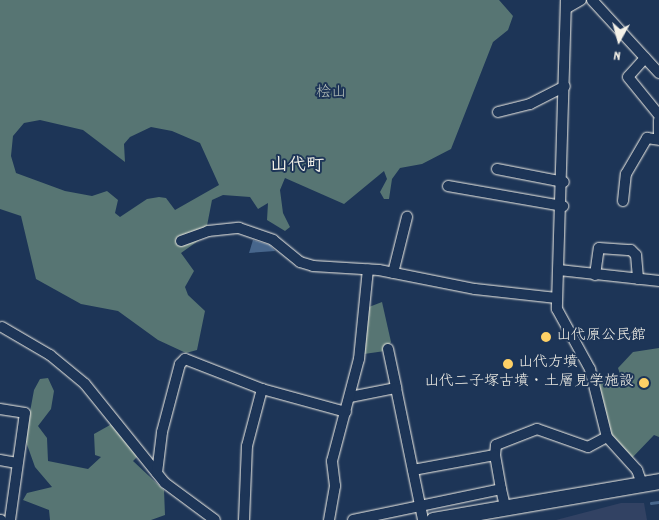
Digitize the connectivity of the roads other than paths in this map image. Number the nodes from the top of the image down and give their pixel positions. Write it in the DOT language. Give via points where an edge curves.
graph roads {
  1 [pos="581,0"];
  2 [pos="592,0"];
  3 [pos="567,4"];
  4 [pos="645,58"];
  5 [pos="659,73"];
  6 [pos="565,86"];
  7 [pos="498,112"];
  8 [pos="659,115"];
  9 [pos="659,120"];
  10 [pos="659,140"];
  11 [pos="497,169"];
  12 [pos="564,182"];
  13 [pos="448,186"];
  14 [pos="623,201"];
  15 [pos="563,206"];
  16 [pos="406,216"];
  17 [pos="181,241"];
  18 [pos="368,269"];
  19 [pos="559,270"];
  20 [pos="394,273"];
  21 [pos="595,274"];
  22 [pos="638,279"];
  23 [pos="659,281"];
  24 [pos="557,298"];
  25 [pos="1,327"];
  26 [pos="388,349"];
  27 [pos="396,388"];
  28 [pos="262,389"];
  29 [pos="350,397"];
  30 [pos="0,409"];
  31 [pos="346,412"];
  32 [pos="607,437"];
  33 [pos="495,455"];
  34 [pos="0,460"];
  35 [pos="17,463"];
  36 [pos="413,470"];
  37 [pos="157,473"];
  38 [pos="659,481"];
  39 [pos="642,484"];
  40 [pos="502,489"];
  41 [pos="421,506"];
  42 [pos="504,506"];
  43 [pos="10,520"];
  44 [pos="215,520"];
  45 [pos="244,520"];
  46 [pos="329,520"];
  47 [pos="354,520"];
  48 [pos="423,520"];
  49 [pos="433,520"];
  1 -- 3 [label="street"];
  2 -- 4 [label="street"];
  3 -- 6 [label="street"];
  4 -- 5 [label="street"];
  4 -- 8 [label="street" via="628,77"];
  6 -- 7 [label="street" via="530,104"];
  6 -- 12 [label="street"];
  9 -- 10 [label="street"];
  10 -- 14 [label="street" via="647,138 626,174"];
  11 -- 12 [label="street"];
  12 -- 15 [label="street"];
  13 -- 15 [label="street"];
  15 -- 19 [label="street"];
  16 -- 20 [label="street"];
  17 -- 18 [label="street" via="208,231 239,228 273,240 300,262"];
  18 -- 20 [label="street"];
  18 -- 29 [label="street" via="362,342"];
  19 -- 21 [label="street"];
  19 -- 24 [label="street"];
  20 -- 24 [label="street" via="474,289"];
  21 -- 22 [label="street"];
  21 -- 22 [label="street" via="598,248 632,250 636,255"];
  22 -- 23 [label="street"];
  24 -- 32 [label="street" via="561,322 593,379"];
  25 -- 37 [label="street" via="50,355 85,384"];
  26 -- 27 [label="street"];
  27 -- 29 [label="street"];
  27 -- 36 [label="street"];
  28 -- 31 [label="street"];
  28 -- 37 [label="street" via="185,359 165,423"];
  28 -- 45 [label="street" via="248,446"];
  29 -- 31 [label="street"];
  30 -- 35 [label="street" via="25,414"];
  31 -- 46 [label="street" via="332,461 335,486"];
  32 -- 33 [label="street" via="588,447 537,429 496,444"];
  32 -- 39 [label="street" via="637,470"];
  33 -- 36 [label="street"];
  33 -- 40 [label="street"];
  34 -- 35 [label="street"];
  35 -- 43 [label="street"];
  36 -- 41 [label="street"];
  37 -- 44 [label="street"];
  38 -- 39 [label="street"];
  39 -- 42 [label="street"];
  40 -- 41 [label="street"];
  40 -- 42 [label="street"];
  41 -- 47 [label="street"];
  41 -- 48 [label="street"];
  42 -- 49 [label="street"];
}
